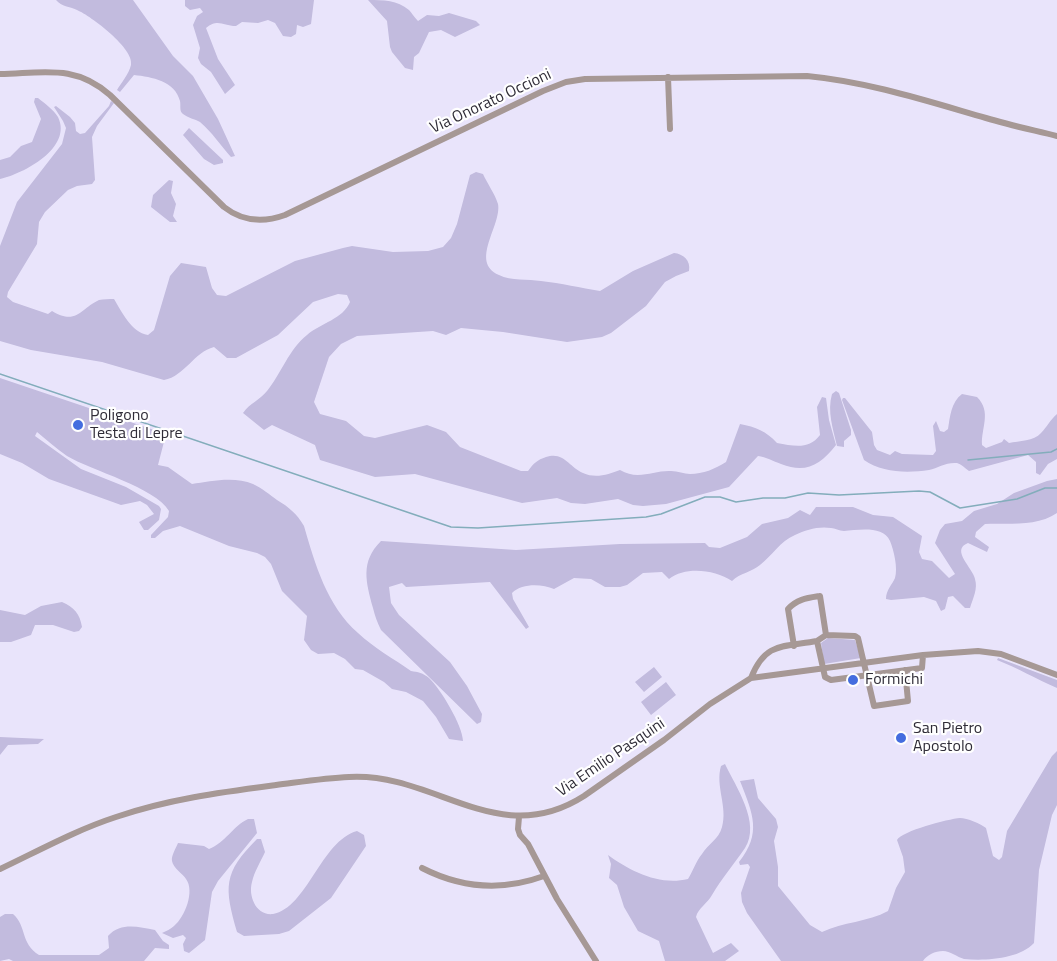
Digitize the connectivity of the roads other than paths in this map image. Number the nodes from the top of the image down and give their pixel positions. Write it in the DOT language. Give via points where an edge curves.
graph roads {
  1 [pos="0,74"];
  2 [pos="668,77"];
  3 [pos="670,129"];
  4 [pos="1057,136"];
  5 [pos="826,635"];
  6 [pos="817,641"];
  7 [pos="794,645"];
  8 [pos="923,655"];
  9 [pos="864,663"];
  10 [pos="822,669"];
  11 [pos="905,670"];
  12 [pos="1057,675"];
  13 [pos="867,676"];
  14 [pos="752,678"];
  15 [pos="519,817"];
  16 [pos="422,868"];
  17 [pos="0,869"];
  18 [pos="544,876"];
  19 [pos="596,961"];
  1 -- 2 [label="street, Via Onorato Occioni" via="56,72 93,81 224,207 255,220 285,215 554,86 591,79"];
  2 -- 3 [label="street"];
  2 -- 4 [label="street, Via Onorato Occioni" via="834,79"];
  5 -- 6 [label="street"];
  5 -- 7 [label="street" via="820,596 803,599 788,609"];
  5 -- 9 [label="street" via="855,636"];
  6 -- 7 [label="street"];
  6 -- 10 [label="street"];
  7 -- 14 [label="street" via="770,650 757,662"];
  8 -- 9 [label="street, Via Emilio Pasquini"];
  8 -- 11 [label="street" via="922,668"];
  8 -- 12 [label="street, Via Emilio Pasquini" via="989,652"];
  9 -- 10 [label="street, Via Emilio Pasquini"];
  9 -- 13 [label="street"];
  10 -- 13 [label="street" via="831,680"];
  10 -- 14 [label="street, Via Emilio Pasquini"];
  11 -- 13 [label="street"];
  11 -- 13 [label="street" via="908,701 874,706"];
  14 -- 15 [label="street, Via Emilio Pasquini" via="572,804 548,813"];
  15 -- 17 [label="street, Via Emilio Pasquini" via="492,813 396,781 337,778 183,799 129,813"];
  15 -- 18 [label="street" via="518,829"];
  16 -- 18 [label="street" via="444,878 480,886"];
  18 -- 19 [label="street"];
}
